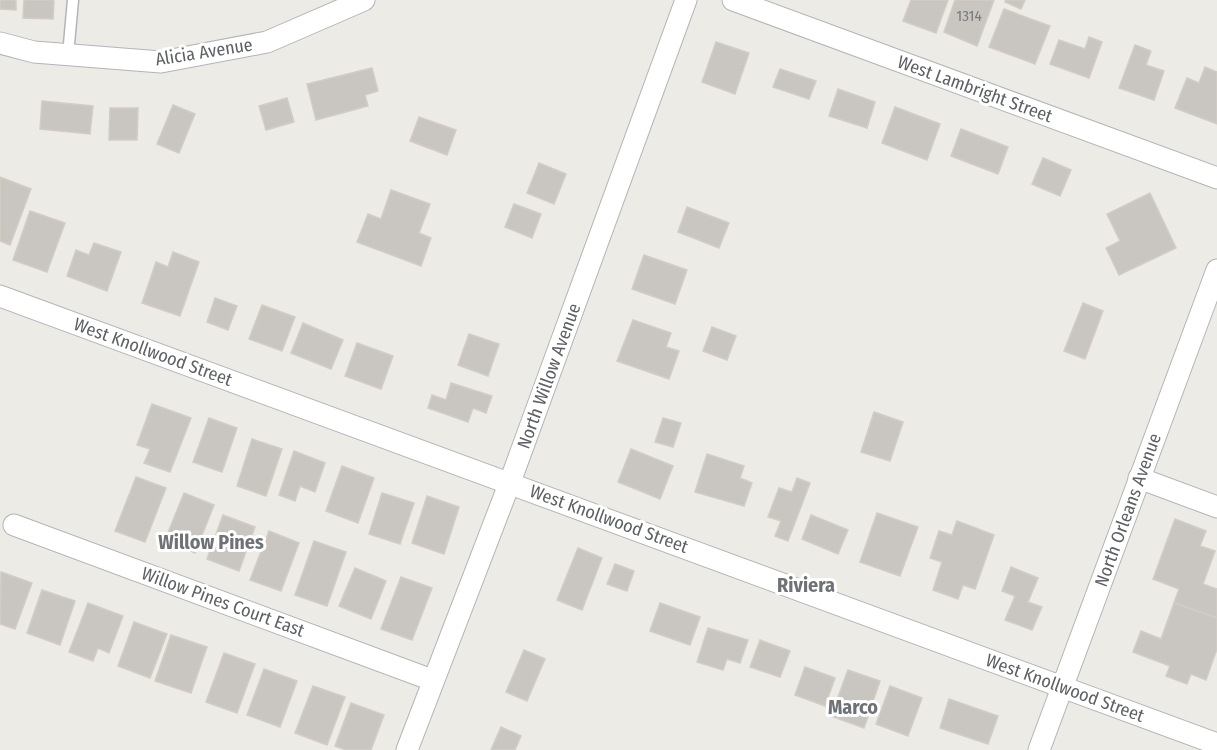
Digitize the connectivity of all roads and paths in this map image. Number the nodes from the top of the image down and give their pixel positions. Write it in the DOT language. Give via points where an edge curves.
graph roads {
  1 [pos="74,0"];
  2 [pos="364,0"];
  3 [pos="686,0"];
  4 [pos="733,0"];
  5 [pos="0,43"];
  6 [pos="68,54"];
  7 [pos="1217,178"];
  8 [pos="1217,270"];
  9 [pos="0,296"];
  10 [pos="1139,478"];
  11 [pos="510,482"];
  12 [pos="1217,507"];
  13 [pos="14,525"];
  14 [pos="432,680"];
  15 [pos="1062,687"];
  16 [pos="1217,744"];
  17 [pos="407,750"];
  18 [pos="1039,750"];
  1 -- 6 [label="lane"];
  2 -- 6 [label="street, Alicia Avenue" via="267,42 173,60"];
  3 -- 11 [label="street, North Willow Avenue"];
  4 -- 7 [label="street, West Lambright Street"];
  5 -- 6 [label="street, Alicia Avenue" via="34,52"];
  8 -- 10 [label="street, North Orleans Avenue"];
  9 -- 11 [label="street, West Knollwood Street"];
  10 -- 12 [label="street"];
  10 -- 15 [label="street, North Orleans Avenue"];
  11 -- 14 [label="street, North Willow Avenue"];
  11 -- 15 [label="street, West Knollwood Street"];
  13 -- 14 [label="street, Willow Pines Court East"];
  14 -- 17 [label="street, North Willow Avenue"];
  15 -- 16 [label="street, West Knollwood Street"];
  15 -- 18 [label="street, North Orleans Avenue"];
}
